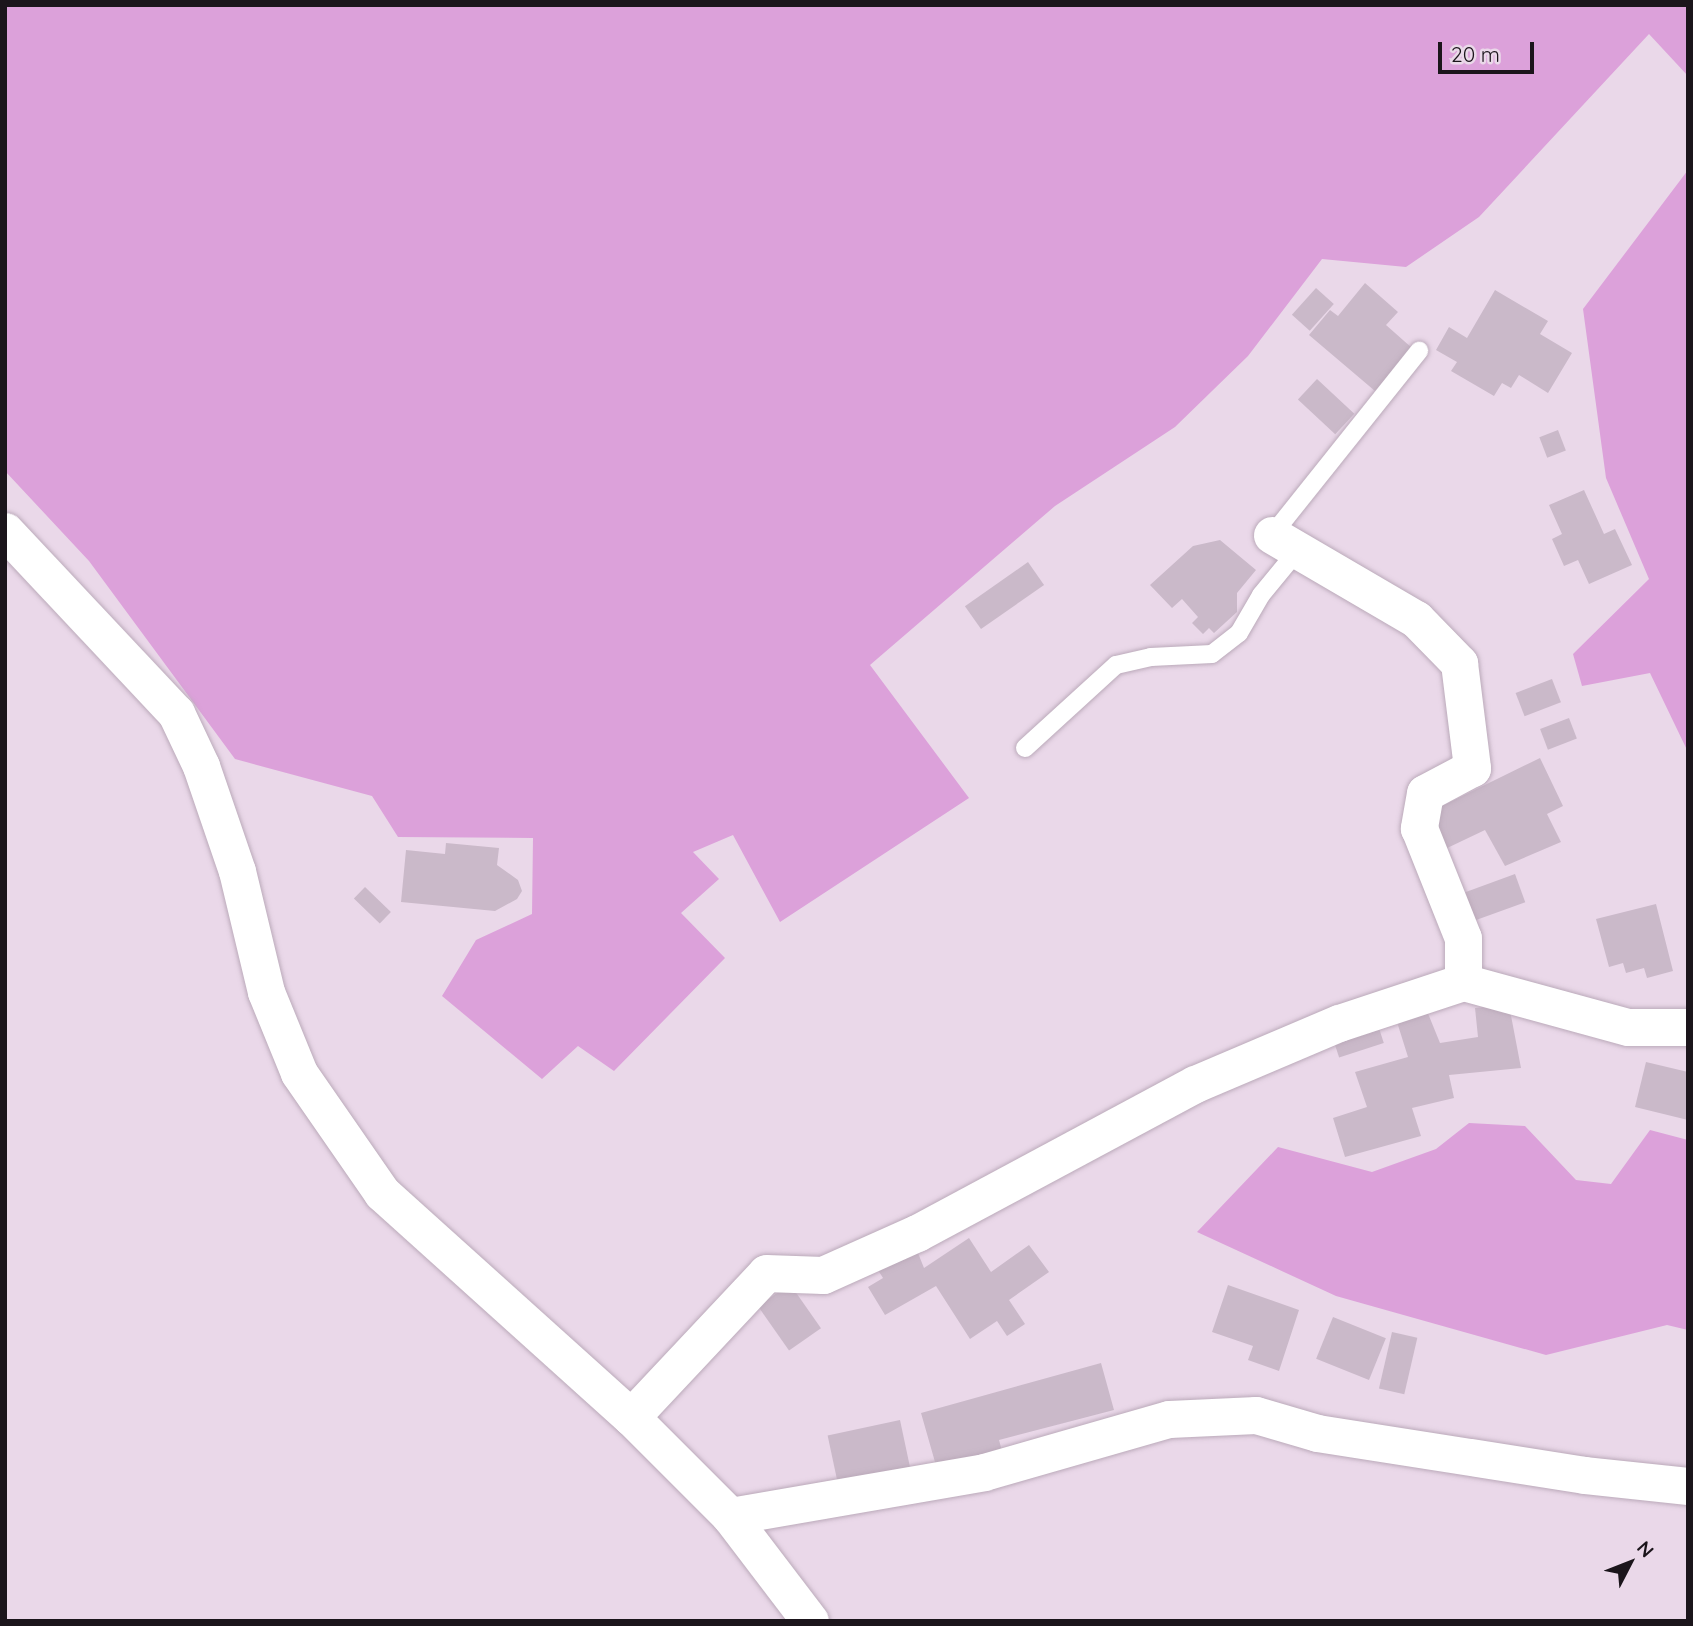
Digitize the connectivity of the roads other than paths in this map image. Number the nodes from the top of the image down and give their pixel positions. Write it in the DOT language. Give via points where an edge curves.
graph roads {
  1 [pos="1419,351"];
  2 [pos="5,531"];
  3 [pos="1285,543"];
  4 [pos="1024,748"];
  5 [pos="1463,982"];
  6 [pos="1688,1027"];
  7 [pos="631,1417"];
  8 [pos="1688,1486"];
  9 [pos="730,1516"];
  10 [pos="810,1621"];
  1 -- 3 [label="lane"];
  2 -- 7 [label="street" via="176,713 201,765 237,871 266,992 299,1073 375,1182"];
  3 -- 4 [label="lane" via="1239,633 1212,654 1151,657 1116,665"];
  3 -- 5 [label="street" via="1416,619 1459,663 1472,768 1425,793 1419,828 1462,938"];
  5 -- 6 [label="street" via="1628,1027"];
  5 -- 7 [label="street" via="1339,1023 1195,1083 917,1233 823,1275 766,1273"];
  7 -- 9 [label="street"];
  8 -- 9 [label="street" via="1317,1433 1256,1415 1169,1419 984,1472"];
  9 -- 10 [label="street"];
}
